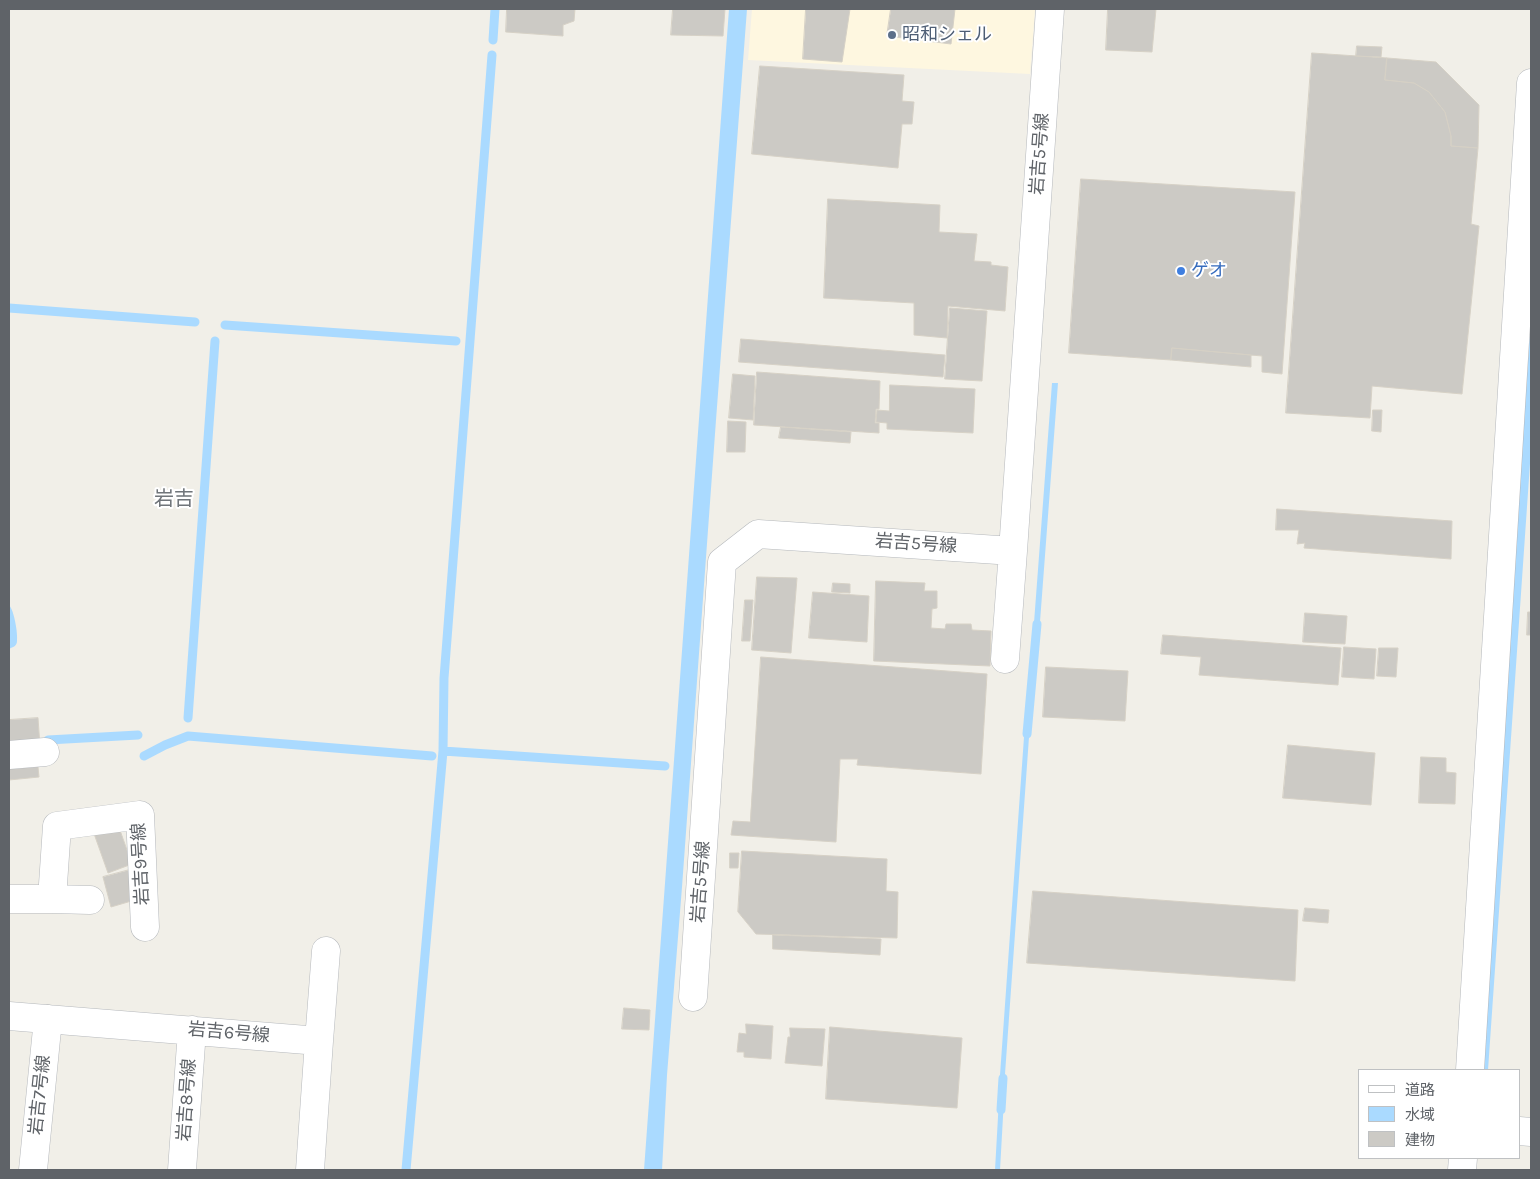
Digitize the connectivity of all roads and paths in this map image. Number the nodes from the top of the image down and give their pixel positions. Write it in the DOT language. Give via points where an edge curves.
graph roads {
  1 [pos="1050,9"];
  2 [pos="1531,83"];
  3 [pos="1013,551"];
  4 [pos="1005,659"];
  5 [pos="45,752"];
  6 [pos="9,755"];
  7 [pos="52,899"];
  8 [pos="9,900"];
  9 [pos="90,900"];
  10 [pos="145,927"];
  11 [pos="326,951"];
  12 [pos="693,997"];
  13 [pos="9,1016"];
  14 [pos="48,1019"];
  15 [pos="192,1030"];
  16 [pos="320,1040"];
  17 [pos="1470,1069"];
  18 [pos="33,1170"];
  19 [pos="182,1170"];
  20 [pos="310,1170"];
  1 -- 3 [label="street, 岩吉5号線"];
  2 -- 17 [label="street"];
  3 -- 4 [label="street"];
  3 -- 12 [label="street, 岩吉5号線" via="758,534 722,562"];
  5 -- 6 [label="street"];
  7 -- 8 [label="street"];
  7 -- 9 [label="street"];
  7 -- 10 [label="street, 岩吉9号線" via="57,826 140,815"];
  11 -- 16 [label="street"];
  13 -- 14 [label="street, 岩吉6号線"];
  14 -- 15 [label="street, 岩吉6号線"];
  14 -- 18 [label="street, 岩吉7号線"];
  15 -- 16 [label="street, 岩吉6号線"];
  15 -- 19 [label="street, 岩吉8号線"];
  16 -- 20 [label="street"];
}
